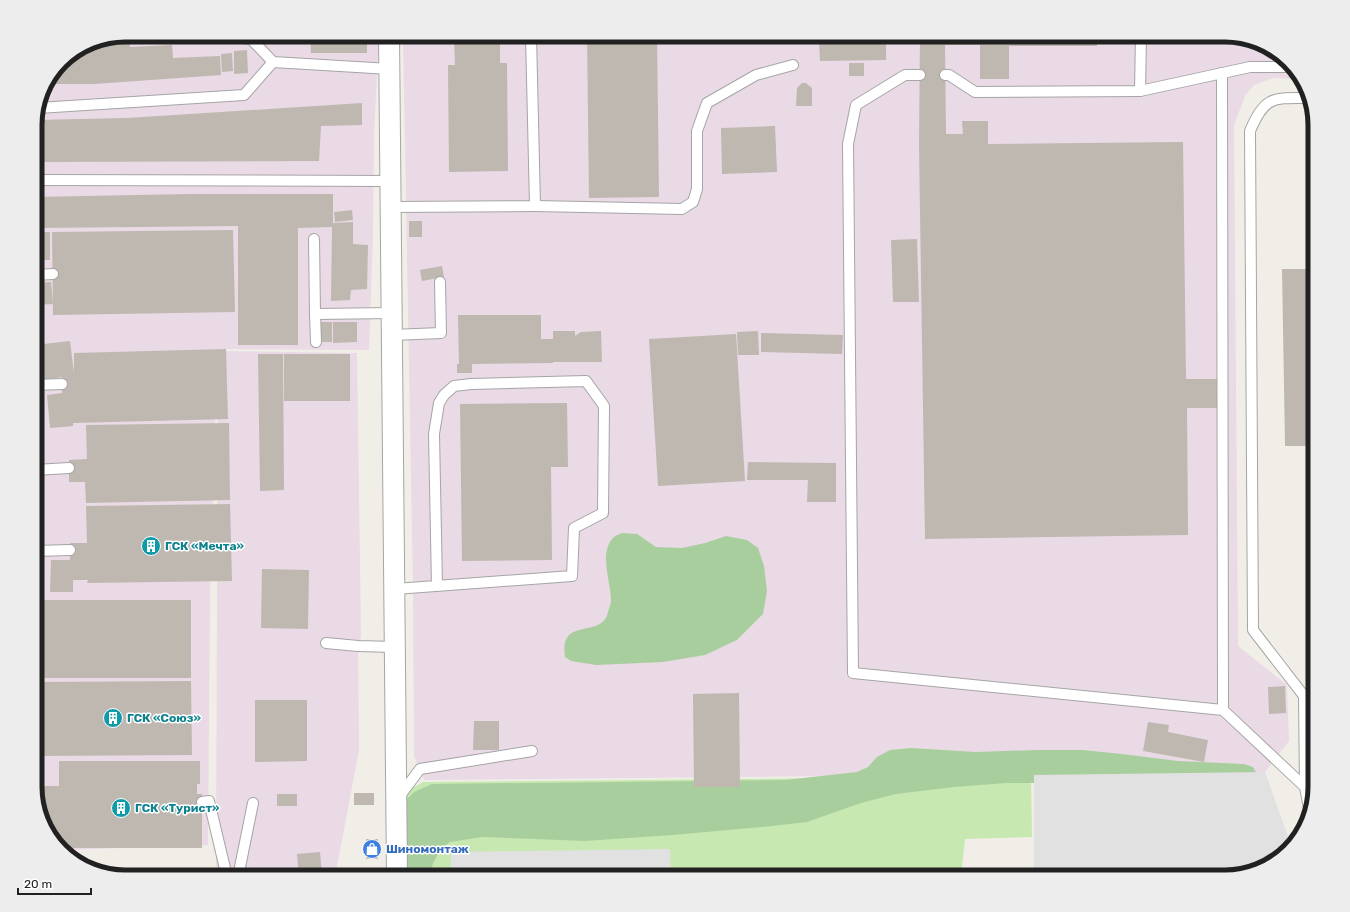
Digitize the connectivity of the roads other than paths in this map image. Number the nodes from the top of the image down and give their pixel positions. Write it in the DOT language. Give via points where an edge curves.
graph roads {
  1 [pos="254,42"];
  2 [pos="390,42"];
  3 [pos="531,42"];
  4 [pos="1141,42"];
  5 [pos="273,62"];
  6 [pos="1281,64"];
  7 [pos="793,65"];
  8 [pos="390,69"];
  9 [pos="1222,73"];
  10 [pos="920,75"];
  11 [pos="945,75"];
  12 [pos="1140,91"];
  13 [pos="1304,98"];
  14 [pos="44,108"];
  15 [pos="42,180"];
  16 [pos="391,181"];
  17 [pos="535,206"];
  18 [pos="391,207"];
  19 [pos="314,239"];
  20 [pos="42,274"];
  21 [pos="53,274"];
  22 [pos="440,282"];
  23 [pos="392,313"];
  24 [pos="315,314"];
  25 [pos="392,335"];
  26 [pos="316,342"];
  27 [pos="62,384"];
  28 [pos="42,385"];
  29 [pos="69,468"];
  30 [pos="42,470"];
  31 [pos="70,550"];
  32 [pos="42,551"];
  33 [pos="437,586"];
  34 [pos="395,589"];
  35 [pos="326,643"];
  36 [pos="395,648"];
  37 [pos="1223,710"];
  38 [pos="532,751"];
  39 [pos="1305,787"];
  40 [pos="1307,798"];
  41 [pos="397,800"];
  42 [pos="202,802"];
  43 [pos="253,803"];
  44 [pos="225,870"];
  45 [pos="239,870"];
  46 [pos="398,870"];
  1 -- 5 [label="lane"];
  2 -- 8 [label="street"];
  3 -- 17 [label="lane"];
  4 -- 12 [label="lane"];
  5 -- 8 [label="lane"];
  5 -- 14 [label="lane" via="244,95"];
  6 -- 9 [label="lane"];
  7 -- 17 [label="lane" via="756,75 707,103 697,131 697,189 693,202 682,209"];
  8 -- 16 [label="street"];
  9 -- 12 [label="lane"];
  9 -- 37 [label="lane"];
  10 -- 37 [label="lane" via="905,75 856,105 848,144 853,672"];
  11 -- 12 [label="lane" via="950,75 975,92"];
  13 -- 39 [label="lane" via="1277,98 1265,104 1256,116 1250,131 1253,630 1304,696"];
  15 -- 16 [label="lane"];
  16 -- 18 [label="street"];
  17 -- 18 [label="lane"];
  18 -- 23 [label="street"];
  19 -- 24 [label="lane"];
  20 -- 21 [label="lane"];
  22 -- 25 [label="lane" via="441,333"];
  23 -- 24 [label="lane"];
  23 -- 25 [label="street"];
  24 -- 26 [label="lane"];
  25 -- 34 [label="street"];
  27 -- 28 [label="lane"];
  29 -- 30 [label="lane"];
  31 -- 32 [label="lane"];
  33 -- 33 [label="lane" via="572,576 574,528 603,513 604,406 586,381 471,384 454,386 444,395 439,403 434,434"];
  33 -- 34 [label="lane"];
  34 -- 36 [label="street"];
  35 -- 36 [label="lane"];
  36 -- 41 [label="street"];
  37 -- 39 [label="lane"];
  38 -- 41 [label="lane" via="420,769"];
  39 -- 40 [label="lane"];
  41 -- 46 [label="street"];
  42 -- 44 [label="lane" via="209,802"];
  43 -- 45 [label="lane"];
}
